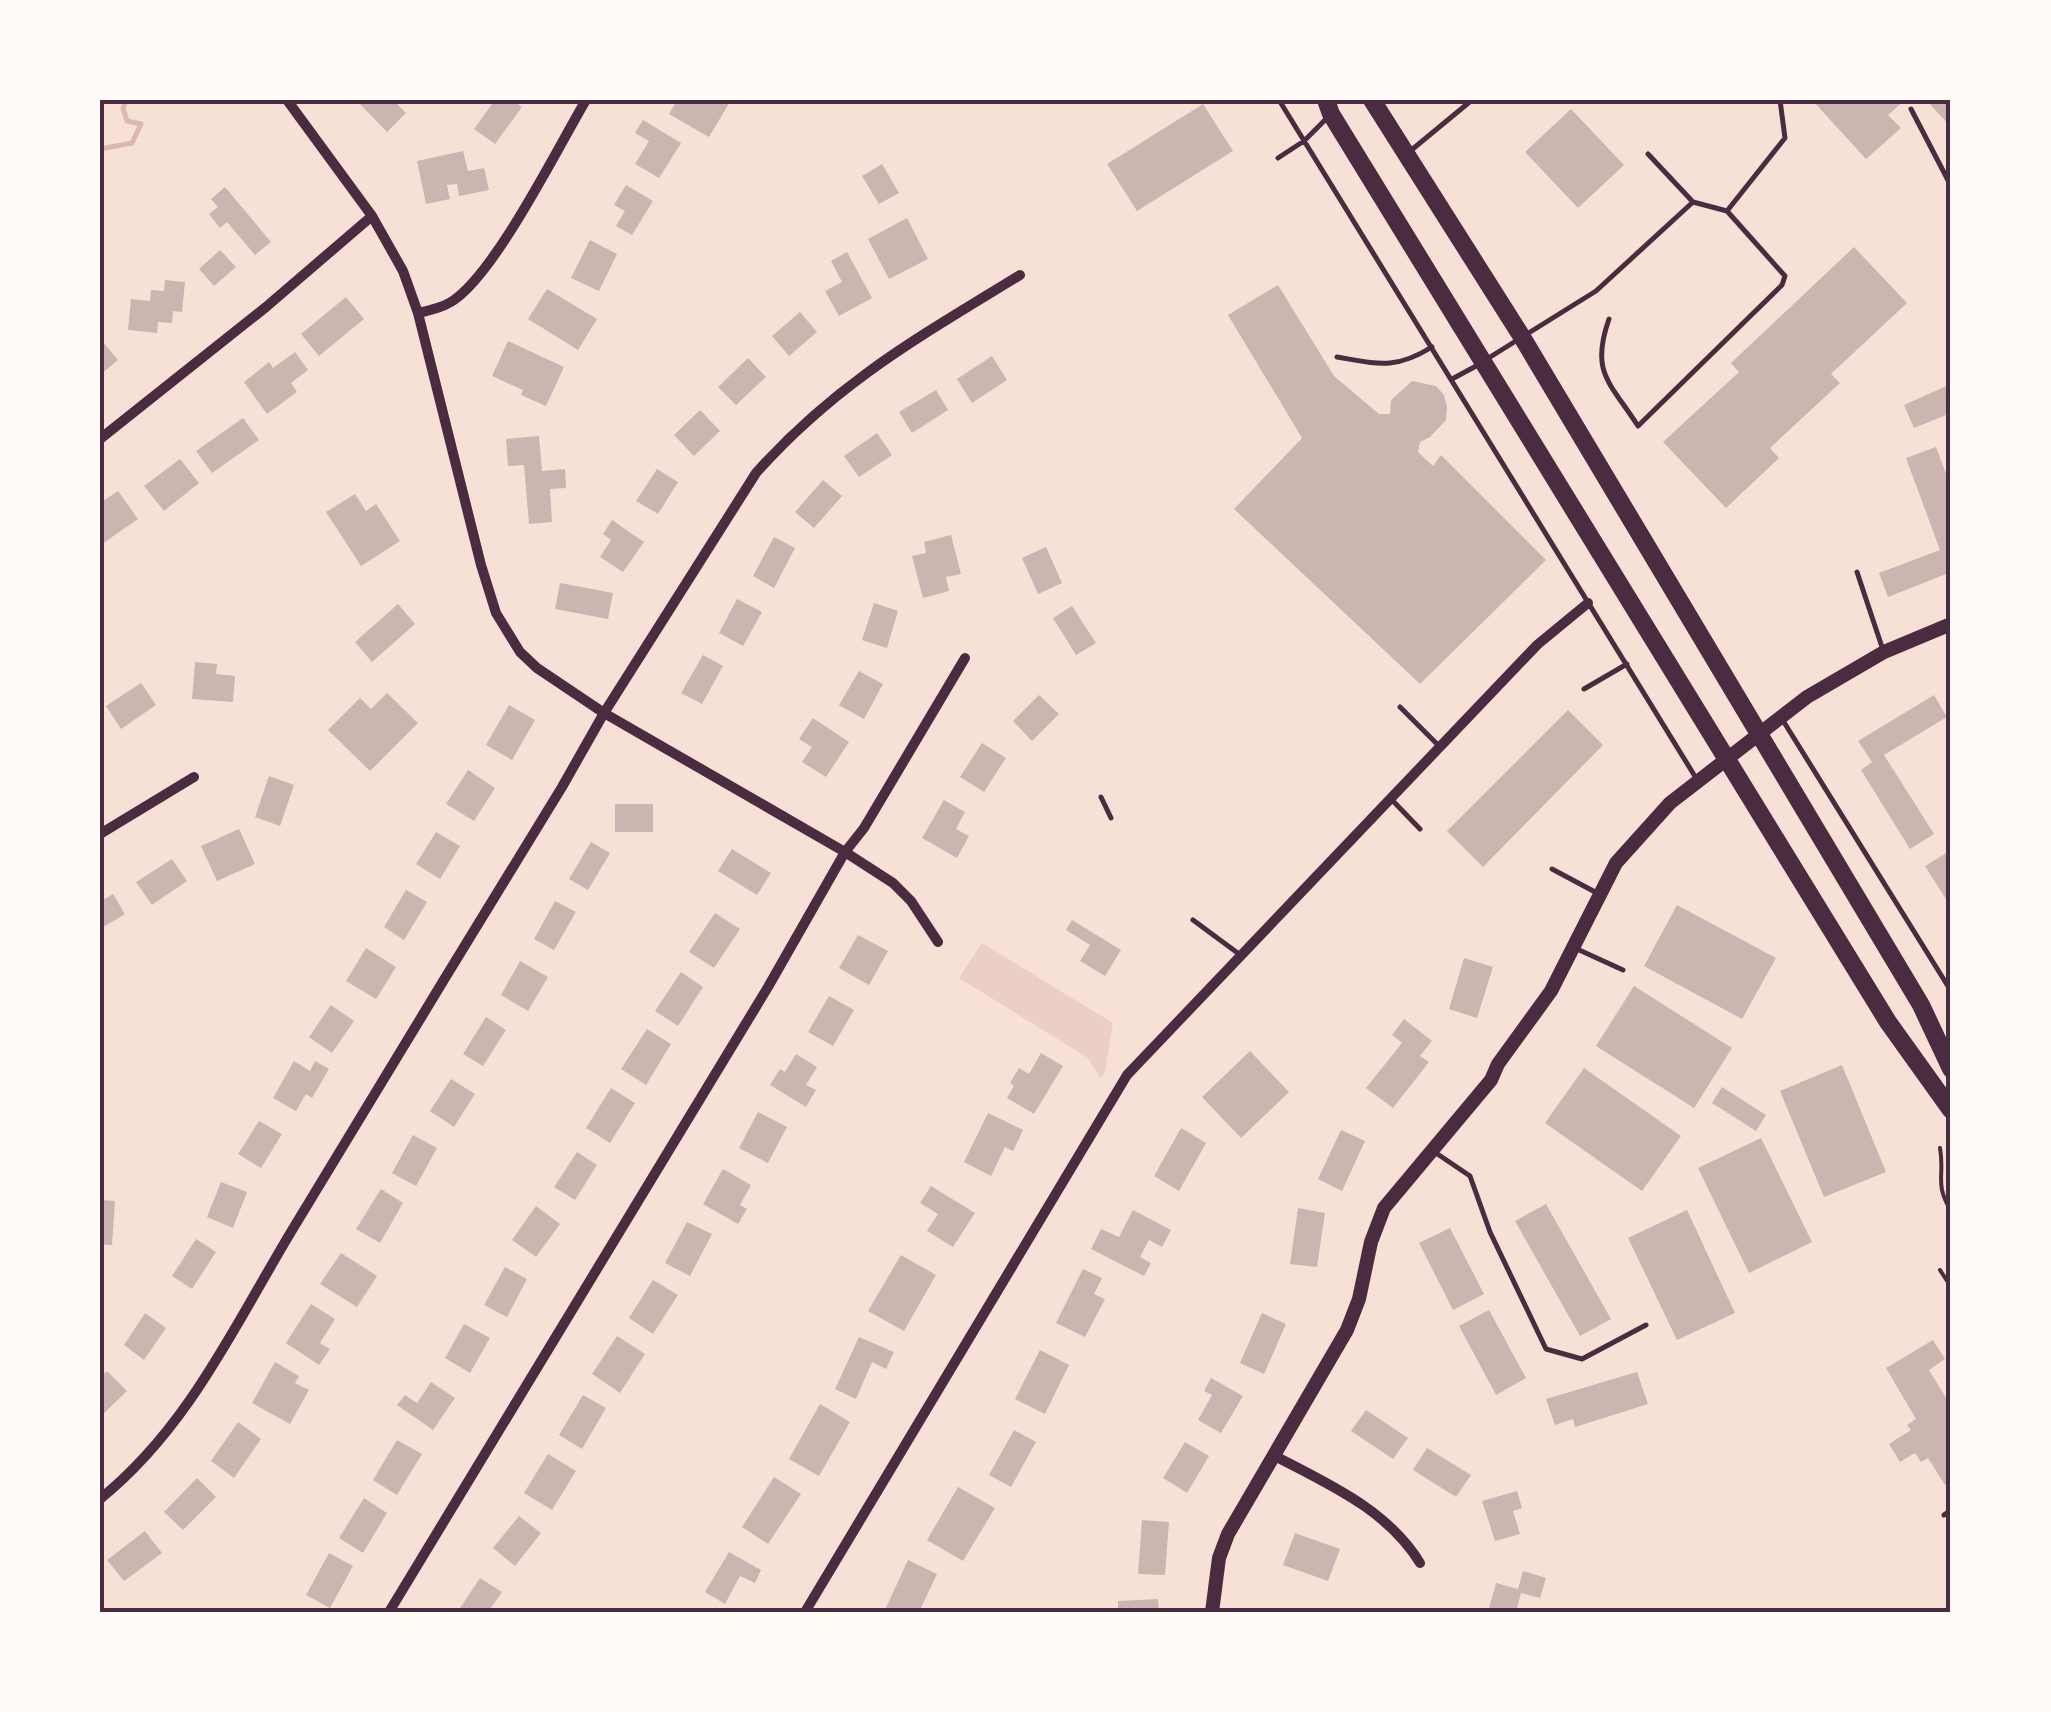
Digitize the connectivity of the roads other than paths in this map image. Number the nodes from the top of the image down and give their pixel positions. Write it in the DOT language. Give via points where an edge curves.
graph roads {
  1 [pos="288,100"];
  2 [pos="586,100"];
  3 [pos="1279,100"];
  4 [pos="1372,100"];
  5 [pos="1472,100"];
  6 [pos="1781,102"];
  7 [pos="1328,107"];
  8 [pos="1911,109"];
  9 [pos="1304,141"];
  10 [pos="1406,154"];
  11 [pos="1648,154"];
  12 [pos="1278,158"];
  13 [pos="1951,186"];
  14 [pos="1694,202"];
  15 [pos="1728,211"];
  16 [pos="372,216"];
  17 [pos="1020,275"];
  18 [pos="418,313"];
  19 [pos="1608,319"];
  20 [pos="1522,337"];
  21 [pos="1432,347"];
  22 [pos="1337,357"];
  23 [pos="1483,362"];
  24 [pos="1452,379"];
  25 [pos="100,439"];
  26 [pos="1857,572"];
  27 [pos="1588,603"];
  28 [pos="1951,624"];
  29 [pos="1884,652"];
  30 [pos="965,658"];
  31 [pos="1627,664"];
  32 [pos="1584,688"];
  33 [pos="1400,708"];
  34 [pos="604,713"];
  35 [pos="1781,716"];
  36 [pos="1758,733"];
  37 [pos="1440,747"];
  38 [pos="1726,758"];
  39 [pos="194,777"];
  40 [pos="1697,780"];
  41 [pos="1101,798"];
  42 [pos="1390,798"];
  43 [pos="1111,818"];
  44 [pos="1420,829"];
  45 [pos="100,834"];
  46 [pos="845,852"];
  47 [pos="1552,869"];
  48 [pos="1600,894"];
  49 [pos="1193,920"];
  50 [pos="938,942"];
  51 [pos="1574,948"];
  52 [pos="1240,955"];
  53 [pos="1623,970"];
  54 [pos="1951,990"];
  55 [pos="1951,1069"];
  56 [pos="1951,1110"];
  57 [pos="1434,1151"];
  58 [pos="1646,1325"];
  59 [pos="1273,1454"];
  60 [pos="100,1498"];
  61 [pos="1951,1510"];
  62 [pos="1944,1515"];
  63 [pos="1420,1563"];
  64 [pos="390,1612"];
  65 [pos="804,1612"];
  66 [pos="1212,1612"];
  1 -- 16 [label="street"];
  2 -- 18 [label="street" via="472,283 454,300"];
  3 -- 9 [label="lane"];
  4 -- 10 [label="main road"];
  5 -- 10 [label="lane"];
  6 -- 15 [label="lane" via="1784,138"];
  7 -- 9 [label="lane"];
  7 -- 23 [label="main road"];
  8 -- 13 [label="lane"];
  9 -- 12 [label="lane"];
  9 -- 21 [label="lane"];
  10 -- 20 [label="main road"];
  11 -- 14 [label="lane"];
  14 -- 15 [label="lane"];
  14 -- 20 [label="lane" via="1596,291"];
  15 -- 19 [label="lane" via="1785,276 1782,285 1638,426 1599,365"];
  16 -- 18 [label="street"];
  16 -- 25 [label="street"];
  17 -- 34 [label="street" via="875,364 788,438 712,538"];
  18 -- 34 [label="street" via="496,612 537,668"];
  20 -- 23 [label="lane"];
  20 -- 36 [label="main road"];
  21 -- 22 [label="lane" via="1391,366"];
  21 -- 24 [label="lane"];
  23 -- 24 [label="lane"];
  23 -- 38 [label="main road"];
  24 -- 27 [label="lane"];
  26 -- 29 [label="lane"];
  27 -- 31 [label="lane"];
  27 -- 37 [label="street" via="1537,645"];
  28 -- 29 [label="street"];
  29 -- 35 [label="street"];
  30 -- 46 [label="street"];
  31 -- 32 [label="lane"];
  31 -- 40 [label="lane"];
  33 -- 37 [label="lane"];
  34 -- 46 [label="street"];
  34 -- 60 [label="street" via="214,1365 145,1456"];
  35 -- 36 [label="street"];
  35 -- 54 [label="lane"];
  36 -- 38 [label="street"];
  36 -- 55 [label="main road"];
  37 -- 42 [label="street"];
  38 -- 40 [label="street"];
  38 -- 56 [label="main road" via="1888,1022"];
  39 -- 45 [label="street"];
  40 -- 48 [label="street" via="1637,836"];
  41 -- 43 [label="lane"];
  42 -- 44 [label="lane"];
  42 -- 52 [label="street"];
  46 -- 50 [label="street" via="893,883"];
  46 -- 64 [label="street"];
  47 -- 48 [label="lane"];
  48 -- 51 [label="street"];
  49 -- 52 [label="lane"];
  51 -- 53 [label="lane"];
  51 -- 57 [label="street" via="1491,1080"];
  52 -- 65 [label="street" via="1127,1075"];
  57 -- 58 [label="lane" via="1470,1176 1546,1349 1582,1359"];
  57 -- 59 [label="street" via="1384,1208 1347,1330"];
  59 -- 63 [label="street" via="1377,1514"];
  59 -- 66 [label="street" via="1224,1546"];
  61 -- 62 [label="lane"];
}
